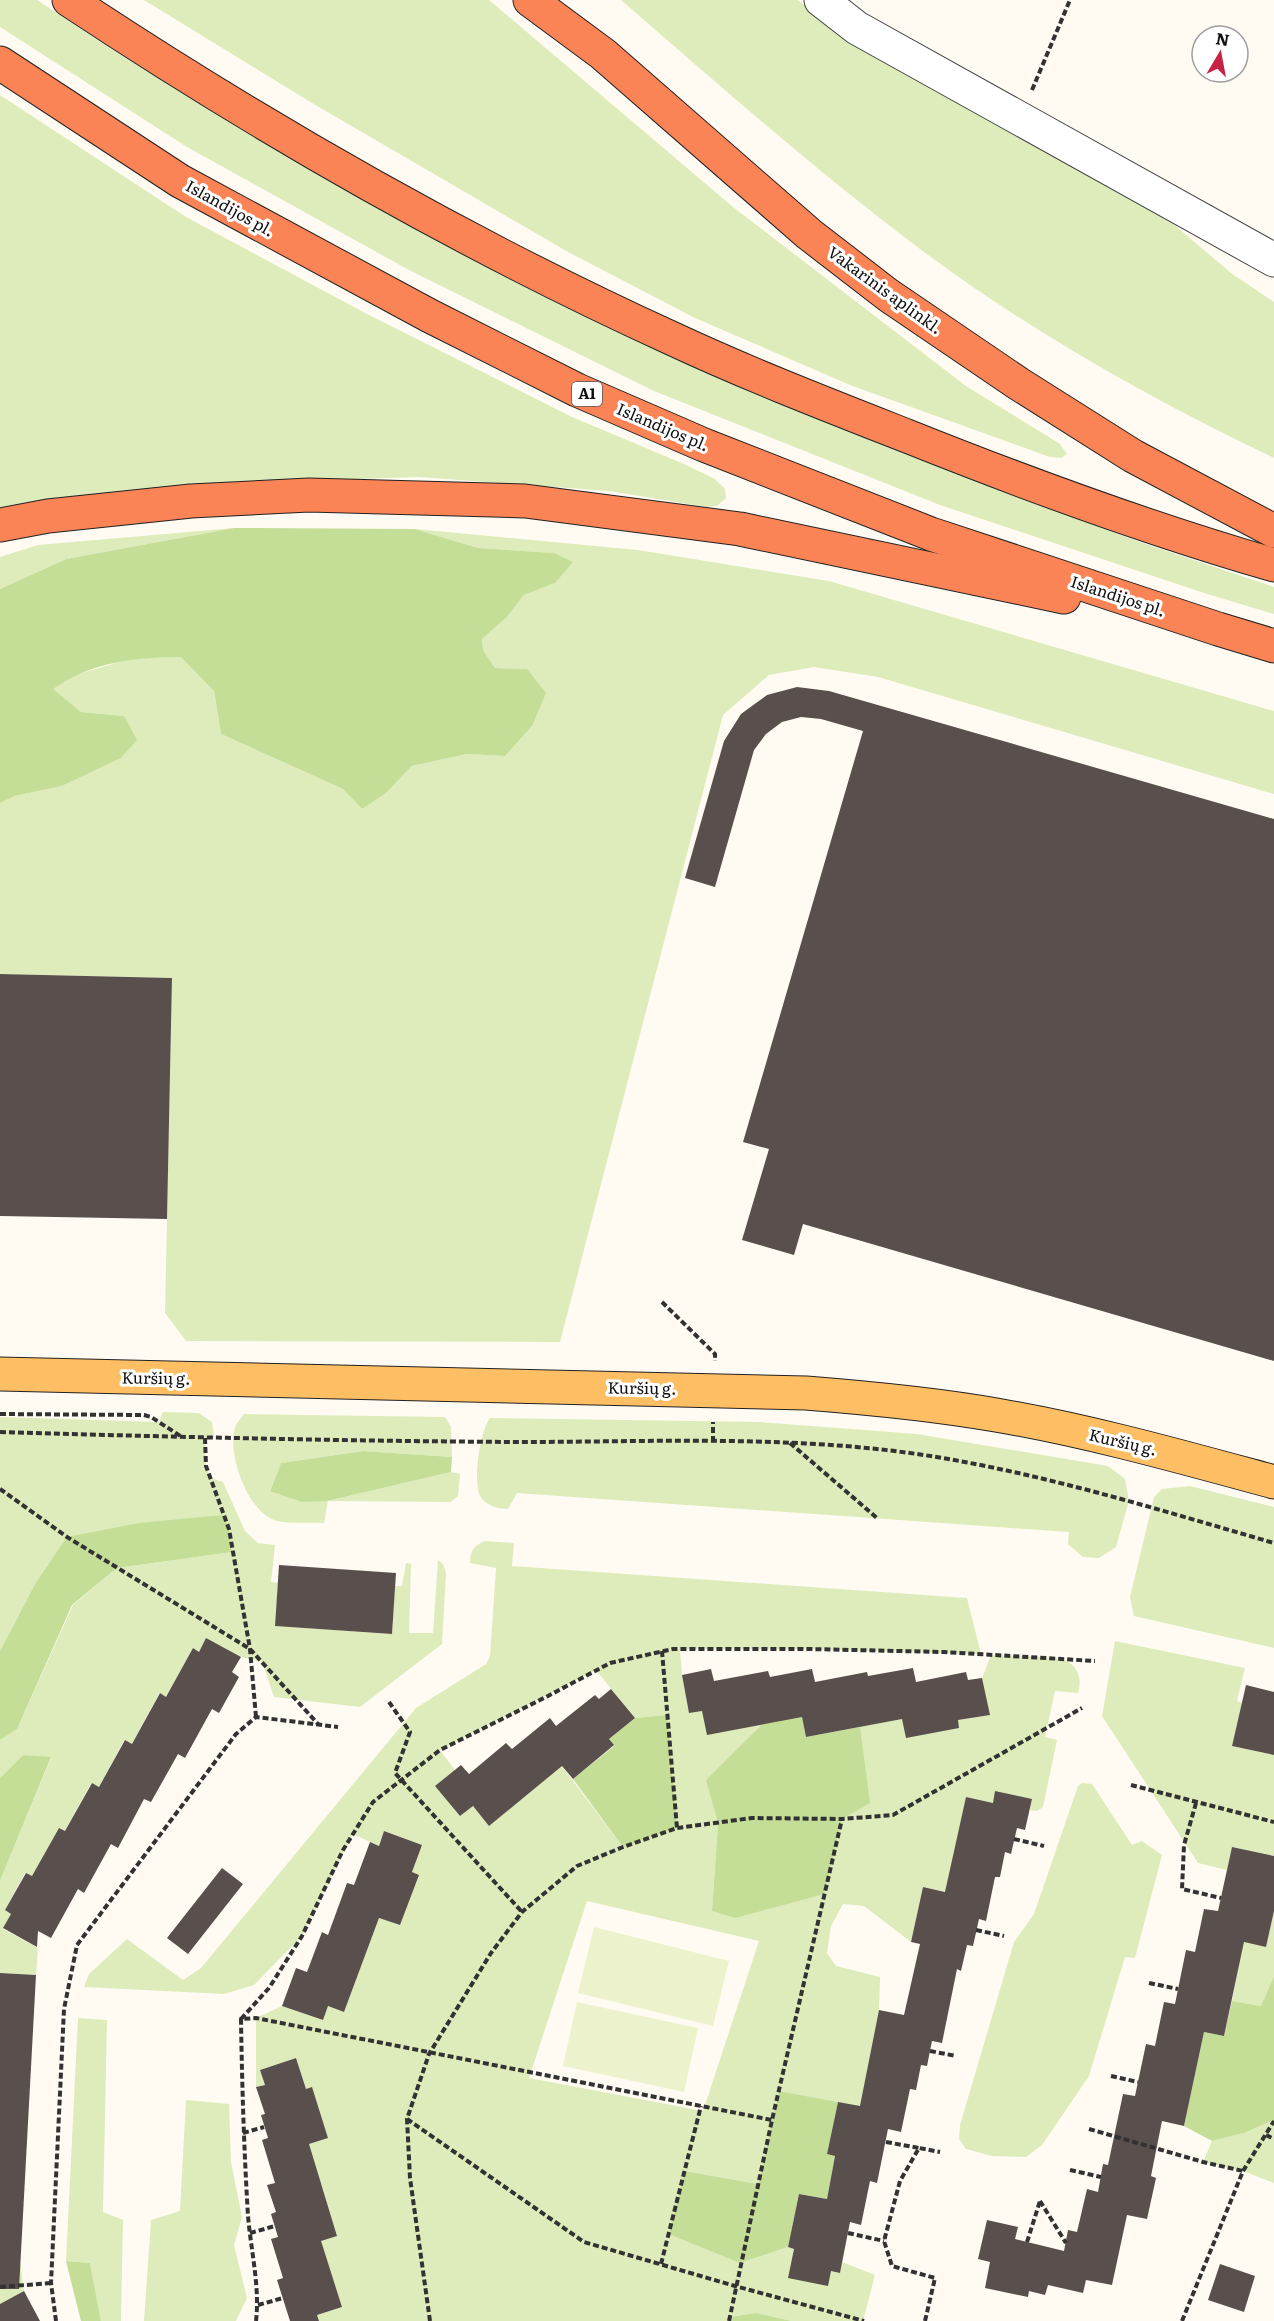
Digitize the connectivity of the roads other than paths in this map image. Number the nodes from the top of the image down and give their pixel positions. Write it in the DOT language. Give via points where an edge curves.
graph roads {
  1 [pos="69,0"];
  2 [pos="530,0"];
  3 [pos="551,0"];
  4 [pos="821,0"];
  5 [pos="603,54"];
  6 [pos="0,63"];
  7 [pos="1242,241"];
  8 [pos="1274,260"];
  9 [pos="1274,286"];
  10 [pos="0,525"];
  11 [pos="1274,531"];
  12 [pos="1274,565"];
  13 [pos="1218,629"];
  14 [pos="1274,646"];
  15 [pos="0,1374"];
  16 [pos="1274,1482"];
  1 -- 12 [label="highway" via="321,156 537,273 672,339 803,395 1047,490"];
  2 -- 5 [label="highway, Vakarinis aplinkl."];
  3 -- 5 [label="highway"];
  4 -- 7 [label="lane" via="857,28"];
  5 -- 11 [label="highway, Vakarinis aplinkl." via="809,234 888,295 1133,456"];
  6 -- 13 [label="highway, Islandijos pl. / A1" via="180,181 577,390 704,445 931,534"];
  7 -- 8 [label="lane"];
  7 -- 9 [label="lane"];
  10 -- 13 [label="highway" via="191,501 309,495 525,501 740,529"];
  13 -- 14 [label="highway, Islandijos pl. / A1"];
  15 -- 16 [label="main road, Kuršių g." via="806,1393 904,1401 996,1415 1143,1446"];
}
